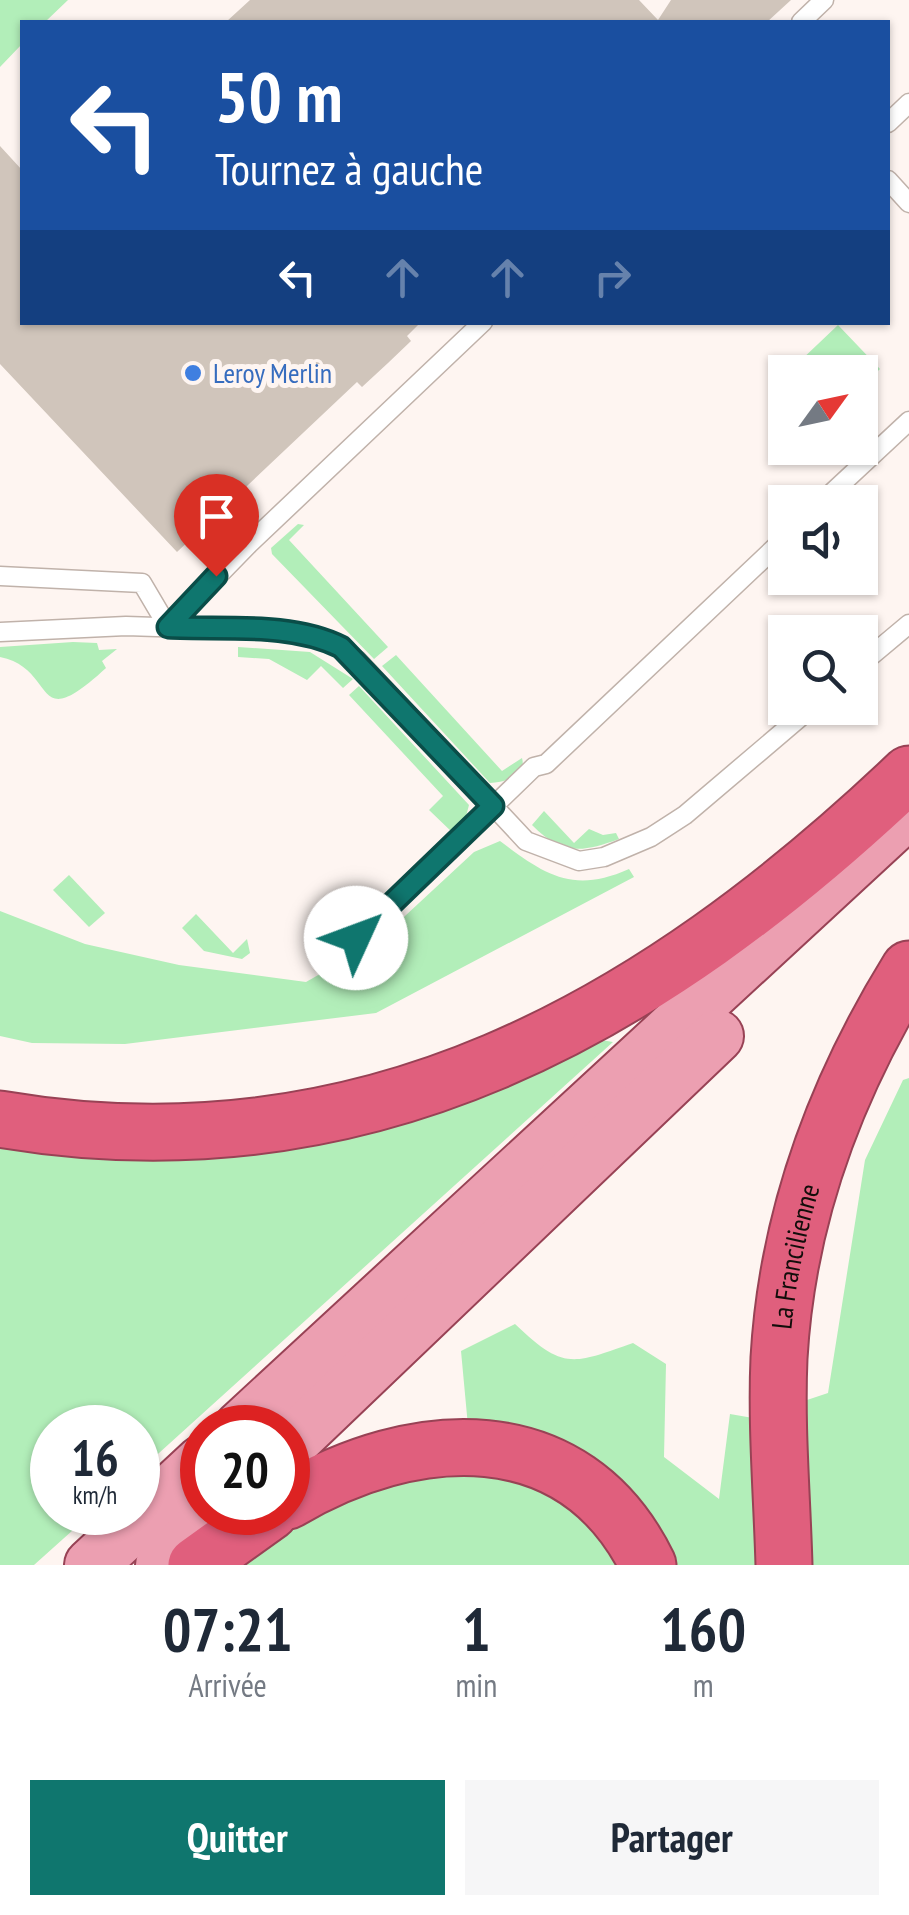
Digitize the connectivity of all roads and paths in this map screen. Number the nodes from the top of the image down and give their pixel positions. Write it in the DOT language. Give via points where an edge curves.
graph roads {
  1 [pos="824,0"];
  2 [pos="803,20"];
  3 [pos="909,103"];
  4 [pos="890,121"];
  5 [pos="890,182"];
  6 [pos="909,203"];
  7 [pos="480,325"];
  8 [pos="909,421"];
  9 [pos="840,485"];
  10 [pos="768,554"];
  11 [pos="0,576"];
  12 [pos="909,624"];
  13 [pos="168,627"];
  14 [pos="0,632"];
  15 [pos="878,651"];
  16 [pos="790,725"];
  17 [pos="909,774"];
  18 [pos="493,806"];
  19 [pos="909,811"];
  20 [pos="909,854"];
  21 [pos="356,938"];
  22 [pos="909,969"];
  23 [pos="0,1119"];
  24 [pos="265,1405"];
  25 [pos="310,1425"];
  26 [pos="180,1482"];
  27 [pos="310,1489"];
  28 [pos="193,1535"];
  29 [pos="238,1535"];
  30 [pos="91,1565"];
  31 [pos="162,1565"];
  32 [pos="196,1565"];
  33 [pos="648,1565"];
  34 [pos="784,1565"];
  1 -- 2 [label="lane"];
  3 -- 4 [label="lane"];
  5 -- 6 [label="lane"];
  7 -- 13 [label="lane"];
  8 -- 9 [label="lane"];
  10 -- 18 [label="lane"];
  11 -- 13 [label="lane" via="142,583"];
  12 -- 15 [label="lane"];
  13 -- 14 [label="lane"];
  13 -- 18 [label="lane" via="280,632 341,647"];
  16 -- 18 [label="lane" via="684,815 604,857 557,856 526,840"];
  17 -- 23 [label="highway" via="795,876 708,942 567,1027 420,1092 309,1119 202,1134 94,1134"];
  18 -- 21 [label="lane"];
  19 -- 24 [label="main road"];
  20 -- 25 [label="main road"];
  22 -- 34 [label="highway, La Francilienne" via="841,1095 793,1252 779,1359"];
  26 -- 30 [label="main road"];
  27 -- 33 [label="highway" via="394,1453 497,1449 552,1467 603,1502"];
  28 -- 31 [label="main road"];
  29 -- 32 [label="highway"];
}
